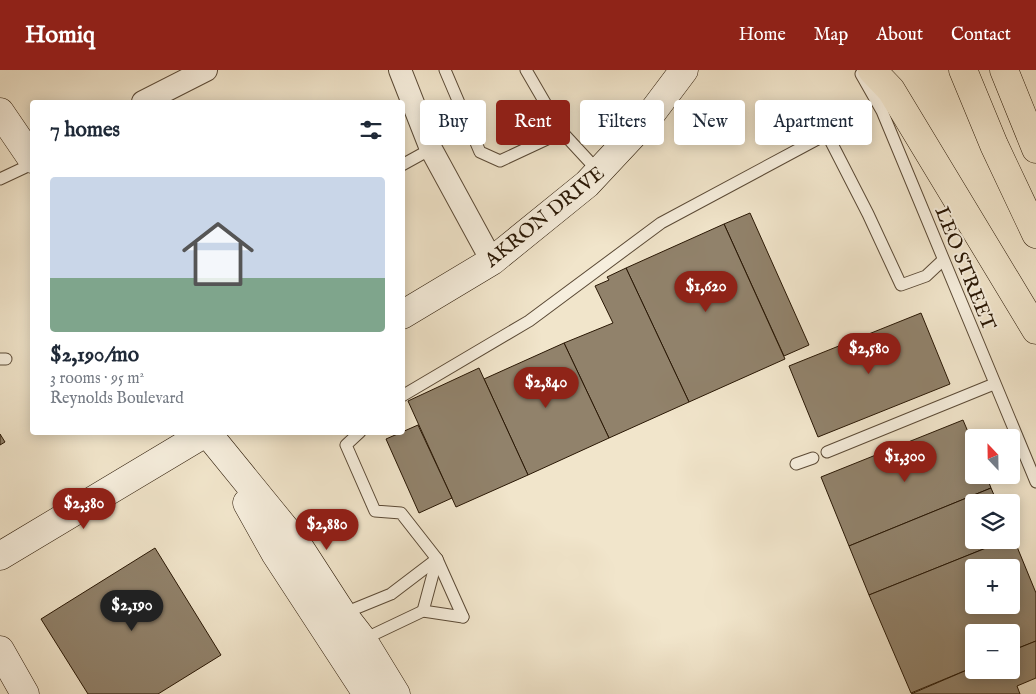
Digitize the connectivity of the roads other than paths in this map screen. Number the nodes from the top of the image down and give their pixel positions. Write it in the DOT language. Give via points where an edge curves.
graph roads {
  1 [pos="206,70"];
  2 [pos="400,70"];
  3 [pos="444,70"];
  4 [pos="526,70"];
  5 [pos="684,70"];
  6 [pos="859,70"];
  7 [pos="872,70"];
  8 [pos="963,70"];
  9 [pos="1004,70"];
  10 [pos="146,100"];
  11 [pos="543,100"];
  12 [pos="0,112"];
  13 [pos="570,141"];
  14 [pos="534,145"];
  15 [pos="431,149"];
  16 [pos="1036,149"];
  17 [pos="30,157"];
  18 [pos="405,163"];
  19 [pos="30,165"];
  20 [pos="599,172"];
  21 [pos="0,179"];
  22 [pos="1036,234"];
  23 [pos="492,261"];
  24 [pos="942,261"];
  25 [pos="405,312"];
  26 [pos="1036,330"];
  27 [pos="994,384"];
  28 [pos="405,394"];
  29 [pos="209,435"];
  30 [pos="357,435"];
  31 [pos="827,452"];
  32 [pos="813,458"];
  33 [pos="796,464"];
  34 [pos="1036,482"];
  35 [pos="0,556"];
  36 [pos="437,559"];
  37 [pos="424,611"];
  38 [pos="336,625"];
  39 [pos="363,640"];
  40 [pos="0,650"];
  41 [pos="25,694"];
  42 [pos="367,694"];
  43 [pos="396,694"];
  1 -- 10 [label="street"];
  2 -- 15 [label="street"];
  3 -- 14 [label="lane" via="480,152 500,161"];
  4 -- 11 [label="lane"];
  5 -- 20 [label="main road, AKRON DRIVE" via="645,122"];
  6 -- 24 [label="lane, LEO STREET" via="882,111"];
  7 -- 26 [label="highway" via="891,90"];
  8 -- 22 [label="highway"];
  9 -- 16 [label="highway"];
  12 -- 17 [label="main road"];
  13 -- 20 [label="lane"];
  15 -- 18 [label="lane"];
  15 -- 23 [label="street"];
  19 -- 21 [label="lane"];
  20 -- 23 [label="main road, AKRON DRIVE"];
  23 -- 25 [label="main road, AKRON DRIVE"];
  24 -- 27 [label="lane, LEO STREET"];
  24 -- 28 [label="lane" via="926,276 901,286 827,134 661,222 529,321"];
  27 -- 31 [label="lane"];
  27 -- 34 [label="lane, LEO STREET"];
  29 -- 35 [label="main road" via="147,468"];
  29 -- 38 [label="main road" via="296,542"];
  30 -- 36 [label="lane" via="346,445 375,511 401,513"];
  32 -- 33 [label="lane"];
  36 -- 37 [label="lane"];
  36 -- 37 [label="lane" via="463,617"];
  36 -- 38 [label="lane" via="391,594"];
  37 -- 39 [label="lane"];
  38 -- 39 [label="main road"];
  38 -- 42 [label="main road"];
  39 -- 43 [label="main road"];
  40 -- 41 [label="main road"];
}
